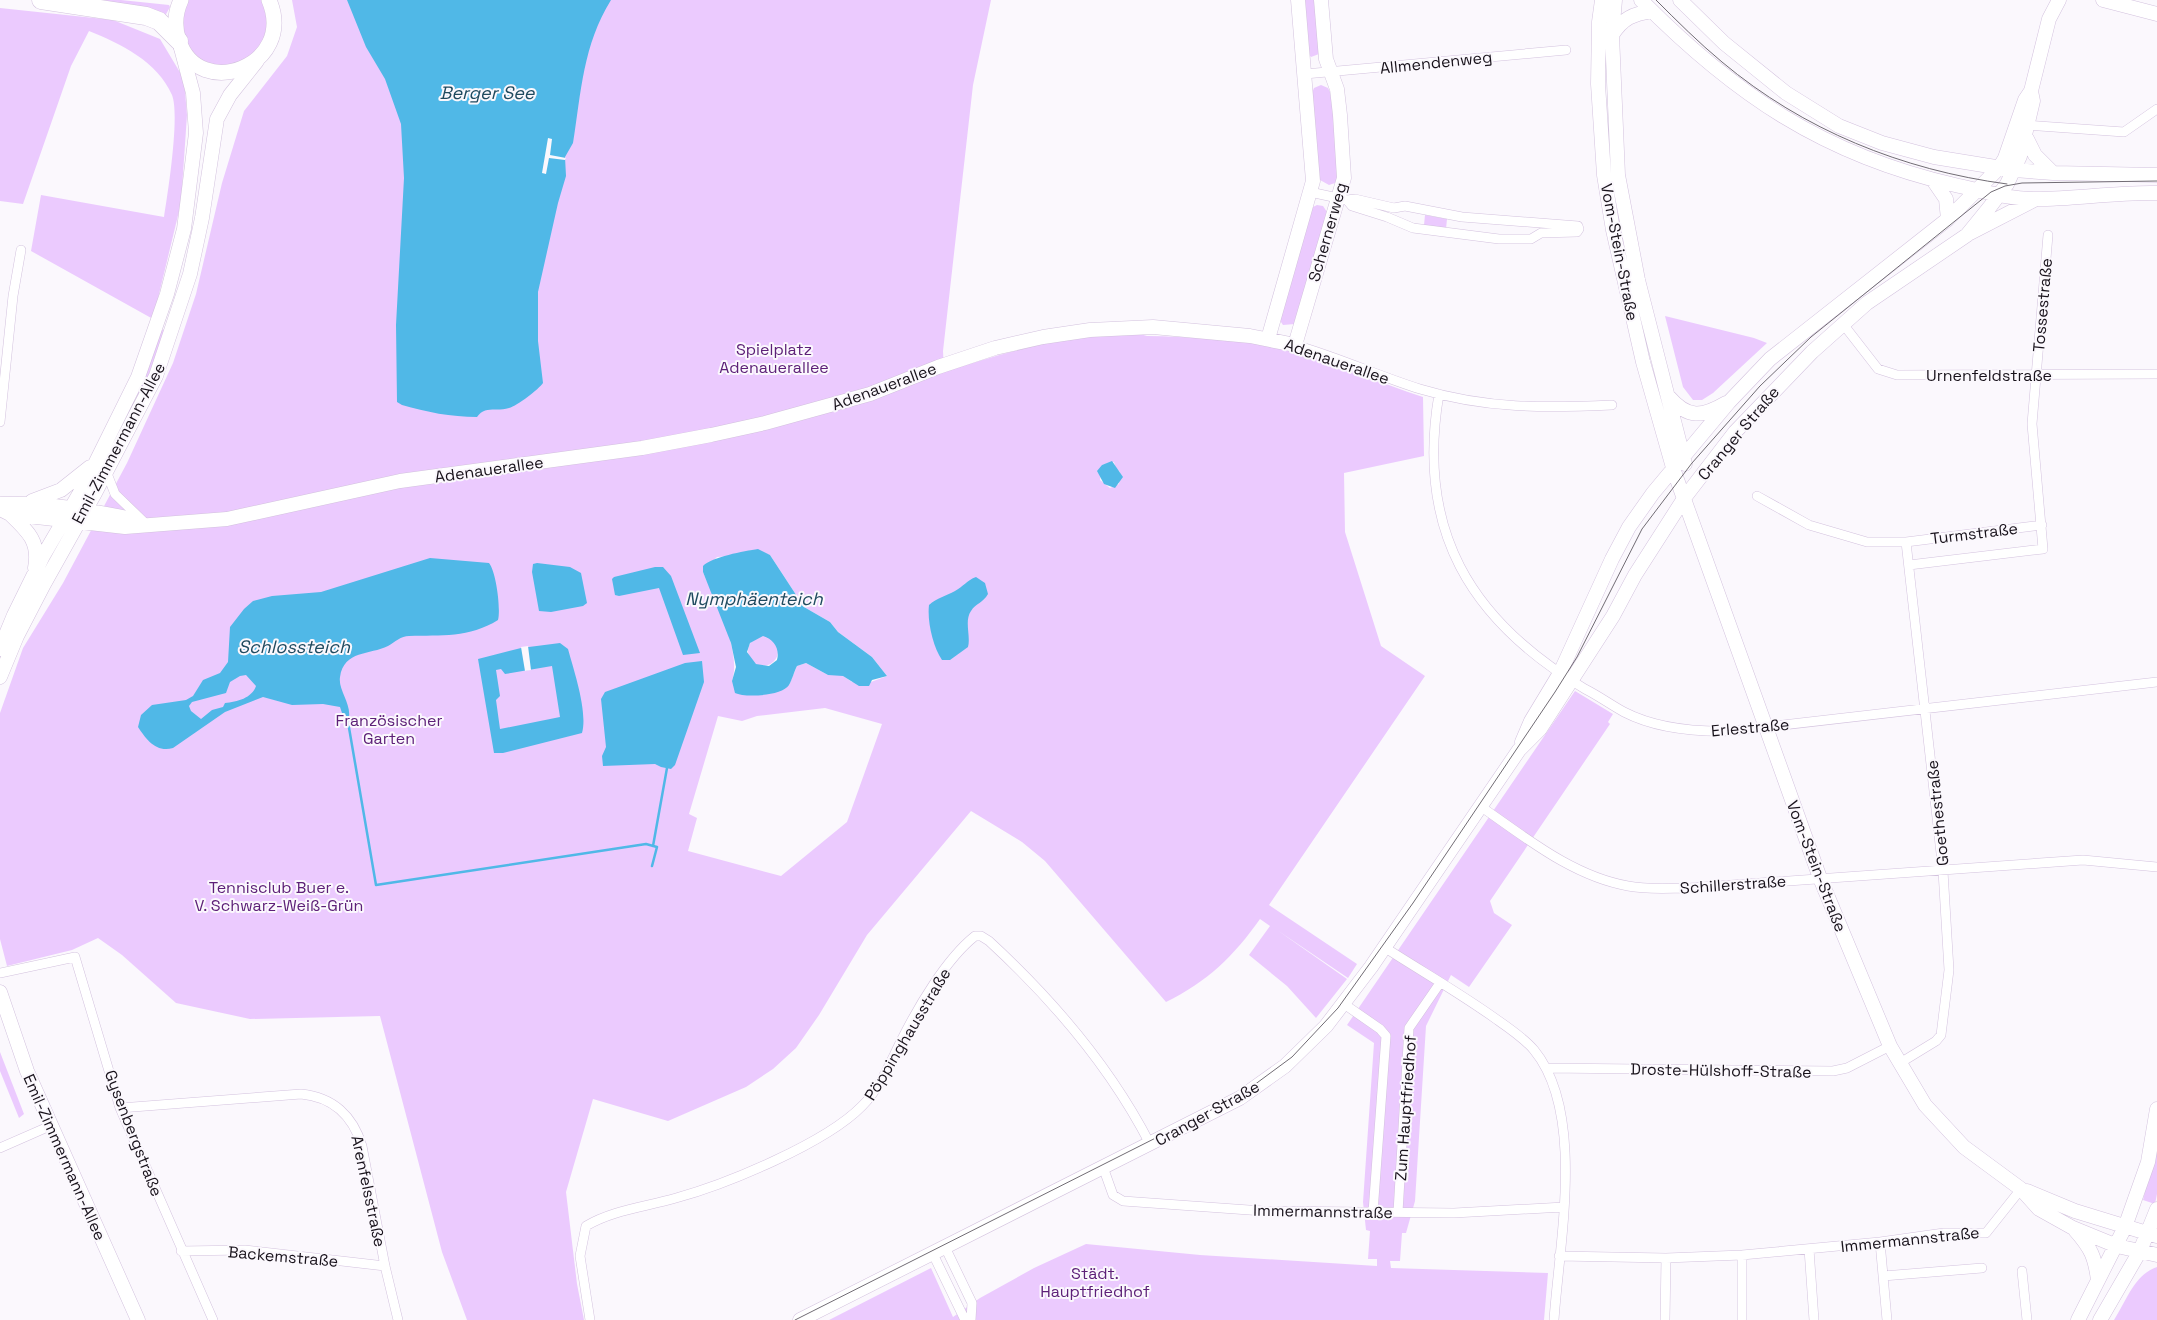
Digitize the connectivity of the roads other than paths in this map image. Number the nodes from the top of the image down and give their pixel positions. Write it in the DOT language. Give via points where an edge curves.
graph roads {
  1 [pos="41,0"];
  2 [pos="181,0"];
  3 [pos="269,0"];
  4 [pos="1298,0"];
  5 [pos="1321,0"];
  6 [pos="1593,0"];
  7 [pos="1602,0"];
  8 [pos="1615,0"];
  9 [pos="1641,0"];
  10 [pos="1680,0"];
  11 [pos="2059,0"];
  12 [pos="2103,0"];
  13 [pos="1652,11"];
  14 [pos="2157,14"];
  15 [pos="1599,22"];
  16 [pos="1612,36"];
  17 [pos="179,42"];
  18 [pos="1566,50"];
  19 [pos="257,61"];
  20 [pos="1331,72"];
  21 [pos="1306,74"];
  22 [pos="2157,109"];
  23 [pos="2024,128"];
  24 [pos="1998,168"];
  25 [pos="2014,170"];
  26 [pos="2053,173"];
  27 [pos="2157,176"];
  28 [pos="1933,180"];
  29 [pos="1976,189"];
  30 [pos="1310,192"];
  31 [pos="2157,193"];
  32 [pos="1999,195"];
  33 [pos="1343,199"];
  34 [pos="2036,199"];
  35 [pos="1394,208"];
  36 [pos="1462,217"];
  37 [pos="1392,219"];
  38 [pos="1948,219"];
  39 [pos="1532,224"];
  40 [pos="1460,234"];
  41 [pos="1967,234"];
  42 [pos="2048,235"];
  43 [pos="1531,239"];
  44 [pos="21,250"];
  45 [pos="1843,324"];
  46 [pos="1268,338"];
  47 [pos="1295,345"];
  48 [pos="2036,374"];
  49 [pos="2157,374"];
  50 [pos="1439,394"];
  51 [pos="1668,396"];
  52 [pos="1729,402"];
  53 [pos="1612,405"];
  54 [pos="0,422"];
  55 [pos="1685,458"];
  56 [pos="94,463"];
  57 [pos="106,471"];
  58 [pos="1674,471"];
  59 [pos="1756,496"];
  60 [pos="1685,497"];
  61 [pos="28,503"];
  62 [pos="3,509"];
  63 [pos="74,516"];
  64 [pos="148,523"];
  65 [pos="2042,525"];
  66 [pos="1906,542"];
  67 [pos="1909,565"];
  68 [pos="34,574"];
  69 [pos="0,649"];
  70 [pos="0,677"];
  71 [pos="1566,677"];
  72 [pos="2157,682"];
  73 [pos="1925,709"];
  74 [pos="1767,727"];
  75 [pos="1480,806"];
  76 [pos="2157,867"];
  77 [pos="1943,870"];
  78 [pos="1820,878"];
  79 [pos="1384,947"];
  80 [pos="0,973"];
  81 [pos="1440,983"];
  82 [pos="0,992"];
  83 [pos="1344,1004"];
  84 [pos="1890,1046"];
  85 [pos="1900,1063"];
  86 [pos="1546,1068"];
  87 [pos="120,1108"];
  88 [pos="2157,1109"];
  89 [pos="50,1126"];
  90 [pos="1150,1144"];
  91 [pos="0,1148"];
  92 [pos="1103,1167"];
  93 [pos="2021,1189"];
  94 [pos="1564,1207"];
  95 [pos="2157,1209"];
  96 [pos="1373,1212"];
  97 [pos="1398,1212"];
  98 [pos="2073,1228"];
  99 [pos="2125,1228"];
  100 [pos="2153,1235"];
  101 [pos="1880,1242"];
  102 [pos="2117,1246"];
  103 [pos="1809,1249"];
  104 [pos="939,1250"];
  105 [pos="182,1251"];
  106 [pos="2140,1251"];
  107 [pos="1742,1255"];
  108 [pos="2157,1255"];
  109 [pos="1559,1256"];
  110 [pos="1666,1258"];
  111 [pos="385,1266"];
  112 [pos="1982,1268"];
  113 [pos="2022,1270"];
  114 [pos="1883,1276"];
  115 [pos="2098,1280"];
  116 [pos="138,1320"];
  117 [pos="213,1320"];
  118 [pos="398,1320"];
  119 [pos="590,1320"];
  120 [pos="800,1320"];
  121 [pos="964,1320"];
  122 [pos="971,1320"];
  123 [pos="1554,1320"];
  124 [pos="1665,1320"];
  125 [pos="1742,1320"];
  126 [pos="1814,1320"];
  127 [pos="1887,1320"];
  128 [pos="2027,1320"];
  129 [pos="2078,1320"];
  130 [pos="2100,1320"];
  1 -- 17 [label="highway" via="146,16 159,21"];
  2 -- 17 [label="main road, Emil-Zimmermann-Allee" via="175,20"];
  3 -- 19 [label="main road, Emil-Zimmermann-Allee" via="274,14 272,39"];
  4 -- 21 [label="main road, Schernerweg"];
  5 -- 20 [label="main road, Schernerweg" via="1326,59"];
  6 -- 15 [label="main road"];
  7 -- 15 [label="main road, Vom-Stein-Straße"];
  8 -- 16 [label="main road, Vom-Stein-Straße"];
  9 -- 13 [label="main road"];
  10 -- 24 [label="main road" via="1754,69 1839,126 1934,157"];
  11 -- 23 [label="main road" via="2049,19 2031,91 2025,100"];
  12 -- 14 [label="main road"];
  13 -- 16 [label="main road" via="1624,19"];
  13 -- 28 [label="main road" via="1742,90 1787,119 1882,165"];
  15 -- 58 [label="main road, Vom-Stein-Straße" via="1598,84 1604,175 1613,230 1643,362"];
  16 -- 51 [label="main road, Vom-Stein-Straße" via="1618,175 1638,280"];
  17 -- 19 [label="main road" via="196,64 208,70 233,72"];
  17 -- 56 [label="main road, Emil-Zimmermann-Allee" via="196,113 195,150 184,229 167,294 138,377"];
  18 -- 20 [label="street, Allmendenweg"];
  19 -- 57 [label="main road, Emil-Zimmermann-Allee" via="230,95 217,119 199,233 180,308 156,376"];
  20 -- 21 [label="street, Allmendenweg"];
  20 -- 33 [label="main road, Schernerweg" via="1340,115"];
  21 -- 30 [label="main road, Schernerweg" via="1313,180"];
  22 -- 23 [label="street" via="2124,132"];
  23 -- 24 [label="main road, Cranger Straße"];
  23 -- 25 [label="main road, Cranger Straße"];
  23 -- 26 [label="main road" via="2035,155"];
  24 -- 25 [label="main road"];
  24 -- 29 [label="main road, Cranger Straße"];
  25 -- 26 [label="main road"];
  25 -- 32 [label="main road, Cranger Straße"];
  26 -- 27 [label="main road"];
  28 -- 29 [label="main road"];
  28 -- 38 [label="main road" via="1946,200"];
  29 -- 32 [label="main road"];
  29 -- 38 [label="main road, Cranger Straße"];
  30 -- 33 [label="street"];
  30 -- 46 [label="main road, Schernerweg"];
  31 -- 34 [label="main road" via="2124,192"];
  32 -- 34 [label="main road"];
  32 -- 41 [label="main road, Cranger Straße"];
  33 -- 35 [label="street"];
  33 -- 37 [label="street" via="1352,206"];
  33 -- 47 [label="main road, Schernerweg"];
  34 -- 41 [label="main road"];
  35 -- 36 [label="street" via="1405,206"];
  35 -- 37 [label="street"];
  36 -- 39 [label="street"];
  36 -- 40 [label="street"];
  37 -- 40 [label="street" via="1413,228"];
  38 -- 52 [label="main road, Cranger Straße" via="1770,359"];
  39 -- 43 [label="street"];
  39 -- 43 [label="street" via="1570,224 1579,229 1571,233 1541,232"];
  40 -- 43 [label="street"];
  41 -- 45 [label="main road, Cranger Straße" via="1867,303"];
  42 -- 48 [label="street, Tossestraße"];
  44 -- 54 [label="street"];
  45 -- 48 [label="street, Urnenfeldstraße" via="1878,368 1888,374"];
  45 -- 60 [label="main road, Cranger Straße" via="1758,406"];
  46 -- 47 [label="main road, Adenauerallee"];
  46 -- 64 [label="main road, Adenauerallee" via="1153,326 1052,335 995,348 851,400 711,435 642,448 400,482 227,519"];
  47 -- 50 [label="street, Adenauerallee"];
  48 -- 49 [label="street, Urnenfeldstraße"];
  48 -- 65 [label="street, Tossestraße" via="2032,431"];
  50 -- 53 [label="street, Adenauerallee" via="1486,403 1543,408"];
  50 -- 71 [label="street, Erlestraße" via="1434,427 1435,489 1445,530 1459,564 1501,626"];
  51 -- 52 [label="main road" via="1689,414 1708,412"];
  51 -- 55 [label="main road, Vom-Stein-Straße"];
  52 -- 55 [label="main road, Cranger Straße"];
  55 -- 58 [label="main road, Cranger Straße"];
  55 -- 60 [label="main road, Vom-Stein-Straße"];
  56 -- 61 [label="main road" via="61,490"];
  56 -- 63 [label="main road, Emil-Zimmermann-Allee"];
  57 -- 63 [label="main road, Emil-Zimmermann-Allee"];
  57 -- 64 [label="street" via="115,494"];
  58 -- 60 [label="main road, Vom-Stein-Straße"];
  58 -- 71 [label="main road, Cranger Straße" via="1653,493 1629,527 1596,592"];
  59 -- 66 [label="street, Turmstraße" via="1794,518 1837,534 1867,542"];
  60 -- 71 [label="main road, Cranger Straße"];
  60 -- 74 [label="main road, Vom-Stein-Straße"];
  61 -- 62 [label="main road, Adenauerallee"];
  61 -- 63 [label="main road, Adenauerallee"];
  62 -- 63 [label="main road, Adenauerallee"];
  62 -- 68 [label="main road" via="32,535 37,560"];
  63 -- 64 [label="main road, Adenauerallee" via="125,527"];
  63 -- 68 [label="main road, Emil-Zimmermann-Allee"];
  63 -- 70 [label="main road, Emil-Zimmermann-Allee"];
  65 -- 66 [label="street, Turmstraße"];
  65 -- 67 [label="street, Turmstraße" via="2043,549"];
  66 -- 67 [label="street, Goethestraße"];
  67 -- 73 [label="street, Goethestraße"];
  68 -- 69 [label="main road, Emil-Zimmermann-Allee"];
  71 -- 74 [label="street, Erlestraße" via="1626,713 1668,727 1712,732"];
  71 -- 75 [label="main road, Cranger Straße" via="1540,729 1519,750"];
  72 -- 73 [label="street, Erlestraße"];
  73 -- 74 [label="street, Erlestraße"];
  73 -- 77 [label="street, Goethestraße"];
  74 -- 78 [label="main road, Vom-Stein-Straße"];
  75 -- 78 [label="street, Schillerstraße" via="1553,857 1626,886 1689,888"];
  75 -- 79 [label="main road, Cranger Straße"];
  76 -- 77 [label="street, Schillerstraße" via="2083,860"];
  77 -- 78 [label="street, Schillerstraße"];
  77 -- 85 [label="street, Goethestraße" via="1949,970 1943,1030 1936,1041"];
  78 -- 84 [label="main road, Vom-Stein-Straße"];
  79 -- 81 [label="street"];
  79 -- 83 [label="main road, Cranger Straße"];
  80 -- 87 [label="street, Gysenbergstraße" via="74,957"];
  81 -- 86 [label="street" via="1512,1030 1534,1049"];
  81 -- 97 [label="street, Zum Hauptfriedhof" via="1410,1028"];
  82 -- 89 [label="main road, Emil-Zimmermann-Allee" via="26,1071"];
  83 -- 90 [label="main road, Cranger Straße" via="1311,1042 1264,1082"];
  83 -- 96 [label="street, Zum Hauptfriedhof" via="1386,1036"];
  84 -- 85 [label="main road, Vom-Stein-Straße"];
  84 -- 86 [label="street, Droste-Hülshoff-Straße" via="1847,1068 1833,1071"];
  85 -- 93 [label="main road, Vom-Stein-Straße" via="1925,1105 1964,1147"];
  86 -- 94 [label="street" via="1560,1112 1564,1143"];
  87 -- 105 [label="street, Gysenbergstraße"];
  87 -- 111 [label="street, Arenfelsstraße" via="301,1094 315,1096 340,1108 358,1132"];
  88 -- 99 [label="main road" via="2148,1162"];
  89 -- 91 [label="street"];
  89 -- 116 [label="main road, Emil-Zimmermann-Allee"];
  90 -- 92 [label="main road, Cranger Straße"];
  90 -- 119 [label="street, Pöppinghausstraße" via="1093,1054 1053,1003 989,941 975,936 947,967 906,1030 879,1083 850,1118 793,1150 718,1184 603,1216 586,1226 580,1256"];
  92 -- 96 [label="street, Immermannstraße" via="1113,1195 1123,1201 1263,1211"];
  92 -- 104 [label="main road, Cranger Straße"];
  93 -- 98 [label="main road, Vom-Stein-Straße" via="2040,1209"];
  93 -- 99 [label="main road, Vom-Stein-Straße"];
  93 -- 101 [label="street, Immermannstraße" via="1986,1233 1944,1233"];
  94 -- 97 [label="street, Immermannstraße" via="1454,1213"];
  94 -- 109 [label="street"];
  95 -- 100 [label="main road"];
  96 -- 97 [label="street, Immermannstraße"];
  98 -- 102 [label="main road, Vom-Stein-Straße"];
  98 -- 115 [label="main road" via="2095,1259"];
  99 -- 100 [label="main road, Vom-Stein-Straße"];
  99 -- 102 [label="main road"];
  100 -- 106 [label="main road"];
  101 -- 103 [label="street, Immermannstraße"];
  101 -- 114 [label="street"];
  102 -- 106 [label="main road, Vom-Stein-Straße"];
  102 -- 115 [label="main road"];
  103 -- 107 [label="street, Immermannstraße"];
  103 -- 126 [label="street"];
  104 -- 120 [label="main road, Cranger Straße"];
  104 -- 121 [label="street"];
  104 -- 122 [label="street" via="972,1303"];
  105 -- 111 [label="street, Backemstraße" via="245,1250"];
  105 -- 117 [label="street, Gysenbergstraße"];
  106 -- 108 [label="main road, Vom-Stein-Straße"];
  106 -- 130 [label="main road"];
  107 -- 110 [label="street, Immermannstraße"];
  107 -- 125 [label="street"];
  109 -- 110 [label="street, Immermannstraße"];
  109 -- 123 [label="street"];
  110 -- 124 [label="street"];
  111 -- 118 [label="street, Arenfelsstraße"];
  112 -- 114 [label="street"];
  113 -- 128 [label="street"];
  114 -- 127 [label="street"];
  115 -- 129 [label="main road"];
}
